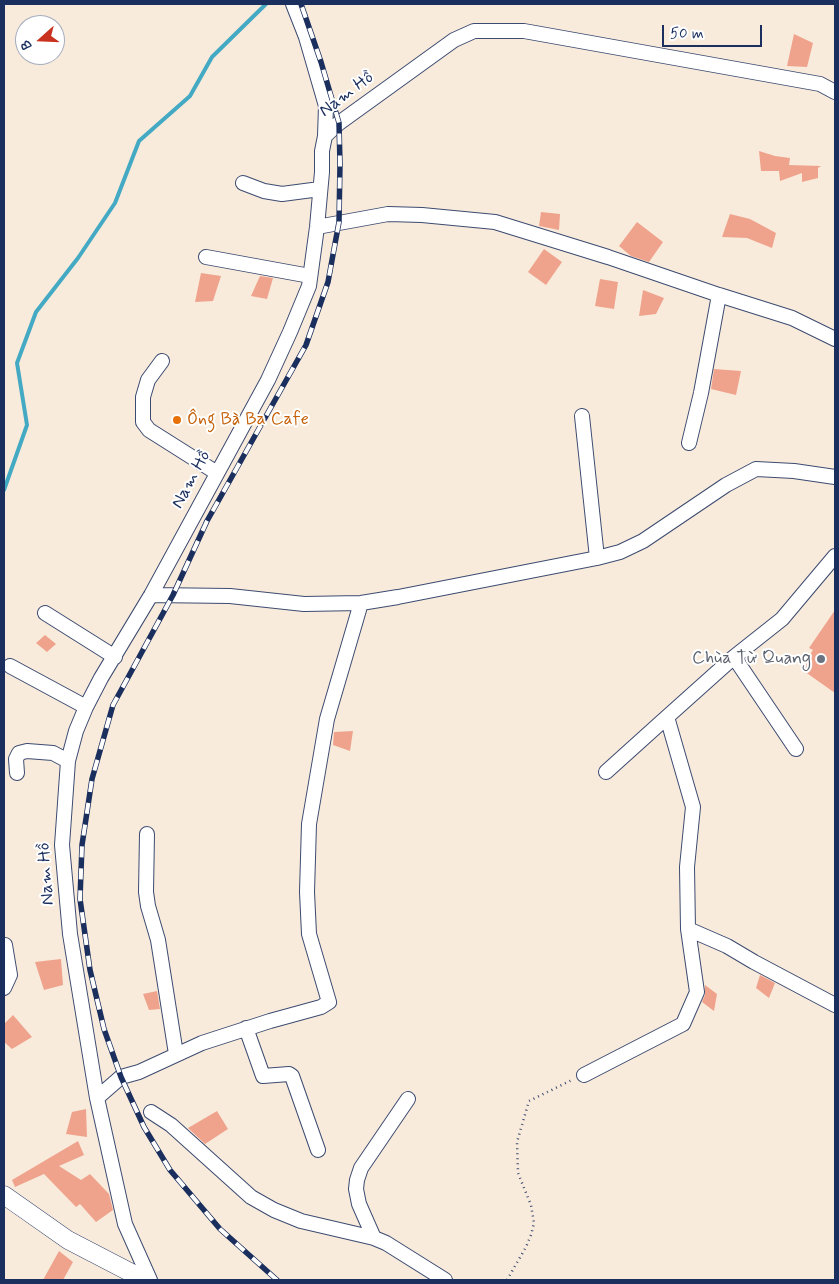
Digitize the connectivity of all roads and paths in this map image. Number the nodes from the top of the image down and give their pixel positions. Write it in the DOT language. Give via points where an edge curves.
graph roads {
  1 [pos="293,4"];
  2 [pos="835,92"];
  3 [pos="325,136"];
  4 [pos="243,183"];
  5 [pos="320,189"];
  6 [pos="316,227"];
  7 [pos="206,258"];
  8 [pos="310,276"];
  9 [pos="720,295"];
  10 [pos="835,339"];
  11 [pos="162,361"];
  12 [pos="582,416"];
  13 [pos="689,443"];
  14 [pos="217,473"];
  15 [pos="835,477"];
  16 [pos="835,556"];
  17 [pos="597,558"];
  18 [pos="151,595"];
  19 [pos="361,603"];
  20 [pos="45,613"];
  21 [pos="115,657"];
  22 [pos="734,657"];
  23 [pos="10,666"];
  24 [pos="86,707"];
  25 [pos="667,717"];
  26 [pos="796,749"];
  27 [pos="68,761"];
  28 [pos="606,772"];
  29 [pos="17,773"];
  30 [pos="147,834"];
  31 [pos="688,929"];
  32 [pos="5,945"];
  33 [pos="4,988"];
  34 [pos="835,1006"];
  35 [pos="246,1028"];
  36 [pos="176,1054"];
  37 [pos="584,1075"];
  38 [pos="97,1098"];
  39 [pos="408,1099"];
  40 [pos="151,1112"];
  41 [pos="318,1150"];
  42 [pos="4,1195"];
  43 [pos="374,1238"];
  44 [pos="144,1280"];
  45 [pos="150,1280"];
  46 [pos="445,1280"];
  47 [pos="508,1280"];
  1 -- 3 [label="street" via="326,106"];
  2 -- 3 [label="street, Nam Hồ" via="820,84 524,30 474,32 454,40 339,122"];
  3 -- 5 [label="street, Nam Hồ"];
  4 -- 5 [label="street" via="282,194"];
  5 -- 6 [label="street, Nam Hồ"];
  6 -- 8 [label="street, Nam Hồ"];
  6 -- 9 [label="street" via="388,214 494,222"];
  7 -- 8 [label="street"];
  8 -- 14 [label="street, Nam Hồ" via="309,286 268,380"];
  9 -- 10 [label="street" via="792,318"];
  9 -- 13 [label="street"];
  11 -- 14 [label="street" via="148,380 143,397 143,422 150,430"];
  12 -- 17 [label="street"];
  14 -- 18 [label="street, Nam Hồ"];
  15 -- 17 [label="street" via="756,469 726,485 644,541"];
  16 -- 22 [label="street" via="782,619"];
  17 -- 19 [label="street"];
  18 -- 19 [label="street" via="230,596 304,604"];
  18 -- 21 [label="street, Nam Hồ"];
  19 -- 35 [label="street" via="327,719 309,824 309,934 329,1002"];
  20 -- 21 [label="street"];
  21 -- 24 [label="street, Nam Hồ"];
  22 -- 25 [label="street"];
  22 -- 26 [label="street"];
  23 -- 24 [label="street"];
  24 -- 27 [label="street, Nam Hồ"];
  25 -- 28 [label="street"];
  25 -- 31 [label="street" via="692,807 687,866"];
  27 -- 29 [label="street" via="53,753 27,751 19,753 16,759"];
  27 -- 38 [label="street, Nam Hồ" via="62,845 70,934"];
  30 -- 36 [label="street" via="146,892 158,940"];
  31 -- 34 [label="street" via="727,946"];
  31 -- 37 [label="street" via="697,992 683,1024"];
  32 -- 33 [label="street" via="10,975"];
  35 -- 36 [label="street"];
  35 -- 41 [label="street" via="263,1076 292,1076"];
  36 -- 38 [label="street" via="121,1077"];
  37 -- 47 [label="path" via="529,1101 517,1142 518,1173 534,1223"];
  38 -- 45 [label="street, Nam Hồ" via="125,1224"];
  39 -- 43 [label="street" via="361,1168 357,1180 359,1204"];
  40 -- 43 [label="street" via="171,1125 251,1197 274,1210"];
  42 -- 44 [label="main road" via="68,1240"];
  43 -- 46 [label="street"];
}
